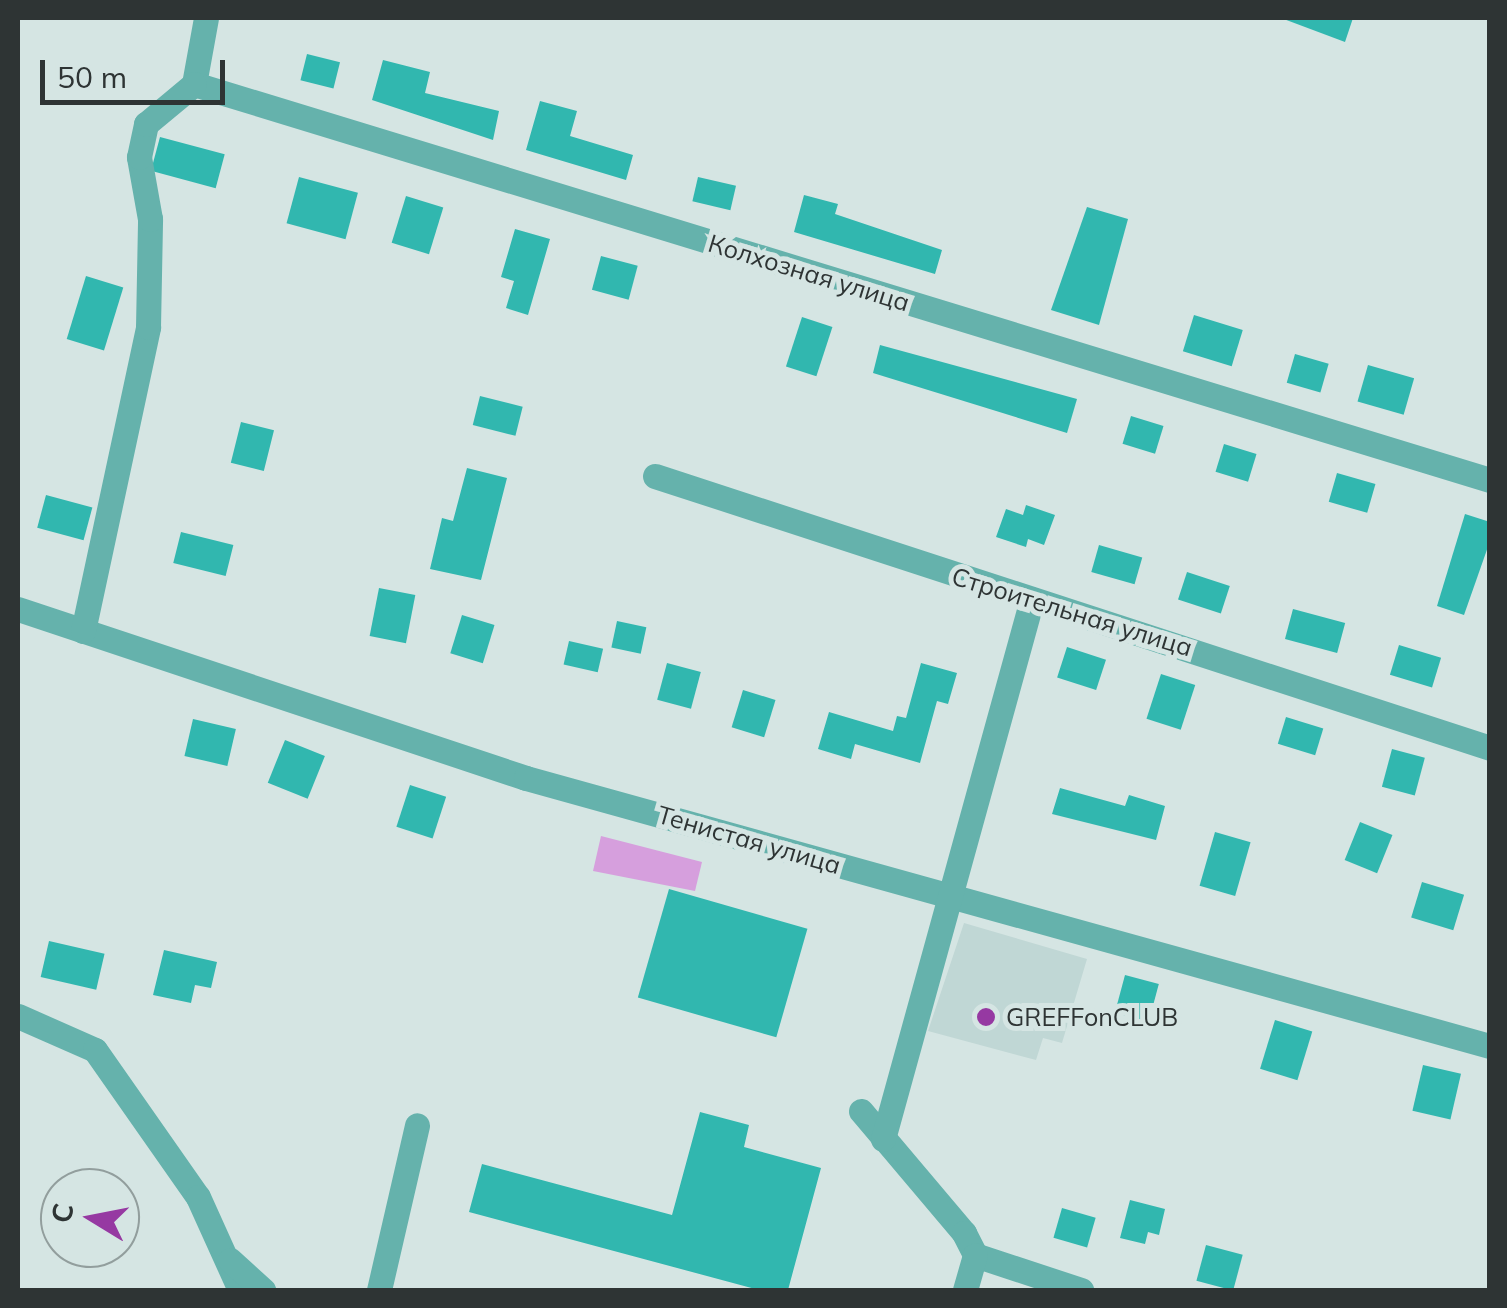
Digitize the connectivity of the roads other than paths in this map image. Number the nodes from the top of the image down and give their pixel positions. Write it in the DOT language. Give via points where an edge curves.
graph roads {
  1 [pos="206,18"];
  2 [pos="194,84"];
  3 [pos="656,476"];
  4 [pos="1490,480"];
  5 [pos="1032,599"];
  6 [pos="18,609"];
  7 [pos="83,631"];
  8 [pos="1490,748"];
  9 [pos="954,898"];
  10 [pos="18,1016"];
  11 [pos="1490,1046"];
  12 [pos="862,1111"];
  13 [pos="417,1125"];
  14 [pos="883,1139"];
  15 [pos="223,1254"];
  16 [pos="975,1255"];
  17 [pos="240,1290"];
  18 [pos="263,1290"];
  19 [pos="378,1290"];
  20 [pos="965,1290"];
  21 [pos="1080,1290"];
  1 -- 2 [label="street"];
  2 -- 4 [label="street, Колхозная улица"];
  2 -- 7 [label="street" via="146,124 139,157 150,219 148,327"];
  3 -- 5 [label="street, Строительная улица"];
  5 -- 8 [label="street, Строительная улица"];
  5 -- 9 [label="street"];
  6 -- 7 [label="street, Тенистая улица"];
  7 -- 9 [label="street, Тенистая улица" via="508,772"];
  9 -- 11 [label="street, Тенистая улица"];
  9 -- 14 [label="street"];
  10 -- 15 [label="street" via="95,1050 198,1197"];
  12 -- 14 [label="street"];
  13 -- 19 [label="street"];
  14 -- 16 [label="street" via="964,1233"];
  15 -- 17 [label="street"];
  15 -- 18 [label="street"];
  16 -- 20 [label="street"];
  16 -- 21 [label="street"];
}
